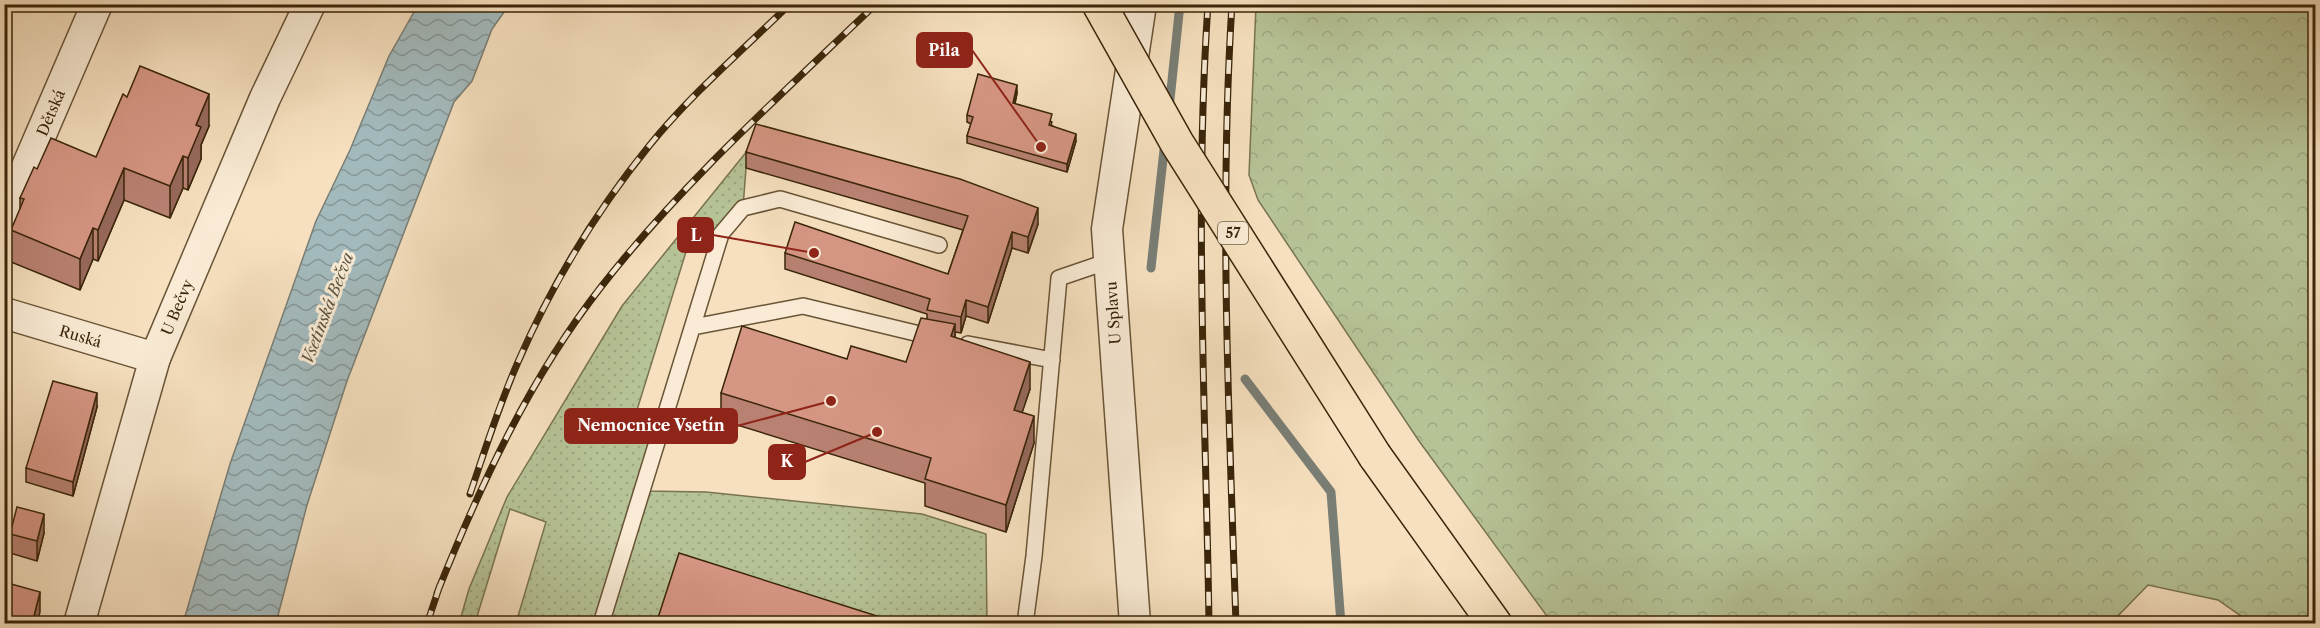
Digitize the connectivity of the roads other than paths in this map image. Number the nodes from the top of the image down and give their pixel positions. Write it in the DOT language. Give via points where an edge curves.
graph roads {
  1 [pos="97,4"];
  2 [pos="310,4"];
  3 [pos="1099,4"];
  4 [pos="1141,4"];
  5 [pos="4,220"];
  6 [pos="939,245"];
  7 [pos="1109,261"];
  8 [pos="4,314"];
  9 [pos="693,327"];
  10 [pos="155,358"];
  11 [pos="1052,360"];
  12 [pos="79,624"];
  13 [pos="601,624"];
  14 [pos="1025,624"];
  15 [pos="1136,624"];
  16 [pos="1495,624"];
  1 -- 5 [label="street, Dětská"];
  2 -- 10 [label="street, U Bečvy" via="265,98"];
  3 -- 16 [label="main road, 57, bridge" via="1177,143 1375,456"];
  4 -- 7 [label="street, U Splavu" via="1107,229"];
  6 -- 9 [label="lane" via="780,199 743,208 721,234"];
  7 -- 11 [label="lane" via="1059,278"];
  7 -- 15 [label="street, U Splavu"];
  8 -- 10 [label="street, Ruská"];
  9 -- 11 [label="lane" via="803,306 915,334"];
  9 -- 13 [label="lane"];
  10 -- 12 [label="street, U Bečvy"];
  11 -- 14 [label="lane"];
}
